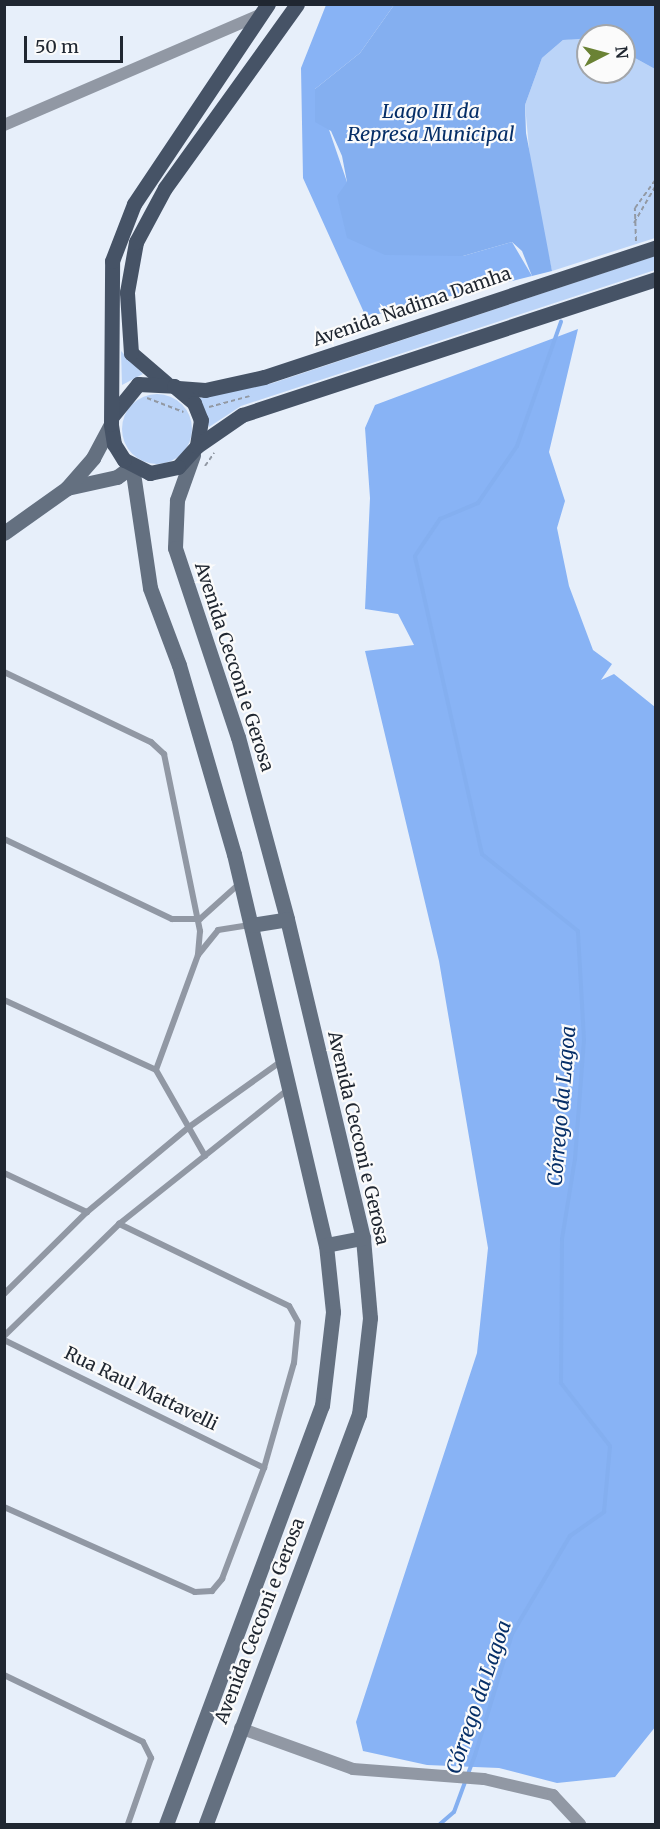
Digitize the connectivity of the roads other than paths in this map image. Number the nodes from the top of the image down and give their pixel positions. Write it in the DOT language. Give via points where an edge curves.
graph roads {
  1 [pos="297,4"];
  2 [pos="265,9"];
  3 [pos="4,125"];
  4 [pos="656,247"];
  5 [pos="656,279"];
  6 [pos="172,386"];
  7 [pos="112,420"];
  8 [pos="195,450"];
  9 [pos="132,466"];
  10 [pos="117,477"];
  11 [pos="131,485"];
  12 [pos="67,488"];
  13 [pos="4,533"];
  14 [pos="4,672"];
  15 [pos="4,839"];
  16 [pos="241,882"];
  17 [pos="200,919"];
  18 [pos="287,919"];
  19 [pos="251,925"];
  20 [pos="198,955"];
  21 [pos="4,1000"];
  22 [pos="283,1060"];
  23 [pos="156,1070"];
  24 [pos="290,1088"];
  25 [pos="189,1127"];
  26 [pos="205,1156"];
  27 [pos="4,1173"];
  28 [pos="87,1212"];
  29 [pos="119,1224"];
  30 [pos="363,1238"];
  31 [pos="326,1245"];
  32 [pos="4,1294"];
  33 [pos="4,1338"];
  34 [pos="264,1468"];
  35 [pos="4,1507"];
  36 [pos="4,1675"];
  37 [pos="240,1728"];
  38 [pos="128,1824"];
  39 [pos="166,1824"];
  40 [pos="206,1824"];
  41 [pos="580,1824"];
  1 -- 6 [label="main road" via="165,188 136,242 127,292 131,353"];
  2 -- 3 [label="street"];
  2 -- 7 [label="main road" via="120,230 110,285"];
  4 -- 6 [label="main road, Avenida Nadima Damha" via="264,377 205,390"];
  5 -- 8 [label="main road" via="242,415"];
  6 -- 7 [label="main road, Avenida Nadima Damha" via="138,384"];
  6 -- 8 [label="main road" via="196,410 201,429"];
  7 -- 9 [label="main road" via="118,452"];
  7 -- 12 [label="street" via="93,458"];
  8 -- 9 [label="main road" via="169,471"];
  8 -- 18 [label="street, Avenida Cecconi e Gerosa" via="176,507 175,548 238,736"];
  9 -- 10 [label="street"];
  9 -- 11 [label="street, Avenida Cecconi e Gerosa"];
  10 -- 11 [label="street"];
  10 -- 12 [label="street"];
  11 -- 16 [label="street, Avenida Cecconi e Gerosa" via="150,588 179,665"];
  12 -- 13 [label="street"];
  14 -- 17 [label="lane" via="151,742 164,754"];
  15 -- 17 [label="lane" via="172,918"];
  16 -- 17 [label="lane"];
  16 -- 19 [label="street, Avenida Cecconi e Gerosa"];
  17 -- 20 [label="lane"];
  18 -- 19 [label="street"];
  18 -- 30 [label="street, Avenida Cecconi e Gerosa"];
  19 -- 20 [label="lane" via="219,930"];
  19 -- 22 [label="street, Avenida Cecconi e Gerosa"];
  20 -- 23 [label="lane"];
  21 -- 23 [label="lane"];
  22 -- 24 [label="street, Avenida Cecconi e Gerosa"];
  22 -- 25 [label="lane"];
  23 -- 25 [label="lane"];
  24 -- 26 [label="lane"];
  24 -- 31 [label="street, Avenida Cecconi e Gerosa"];
  25 -- 26 [label="lane"];
  25 -- 28 [label="lane"];
  26 -- 29 [label="lane"];
  27 -- 28 [label="lane"];
  28 -- 32 [label="lane"];
  29 -- 33 [label="lane"];
  29 -- 34 [label="lane" via="289,1306 298,1322 294,1363"];
  30 -- 31 [label="street"];
  30 -- 37 [label="street, Avenida Cecconi e Gerosa" via="370,1318 359,1414"];
  31 -- 39 [label="street, Avenida Cecconi e Gerosa" via="333,1312 322,1405"];
  33 -- 34 [label="lane, Rua Raul Mattavelli"];
  34 -- 35 [label="lane" via="222,1579 212,1591 195,1592"];
  36 -- 38 [label="lane" via="143,1742 151,1758"];
  37 -- 40 [label="street, Avenida Cecconi e Gerosa"];
  37 -- 41 [label="street" via="353,1769 484,1779 553,1795"];
}
